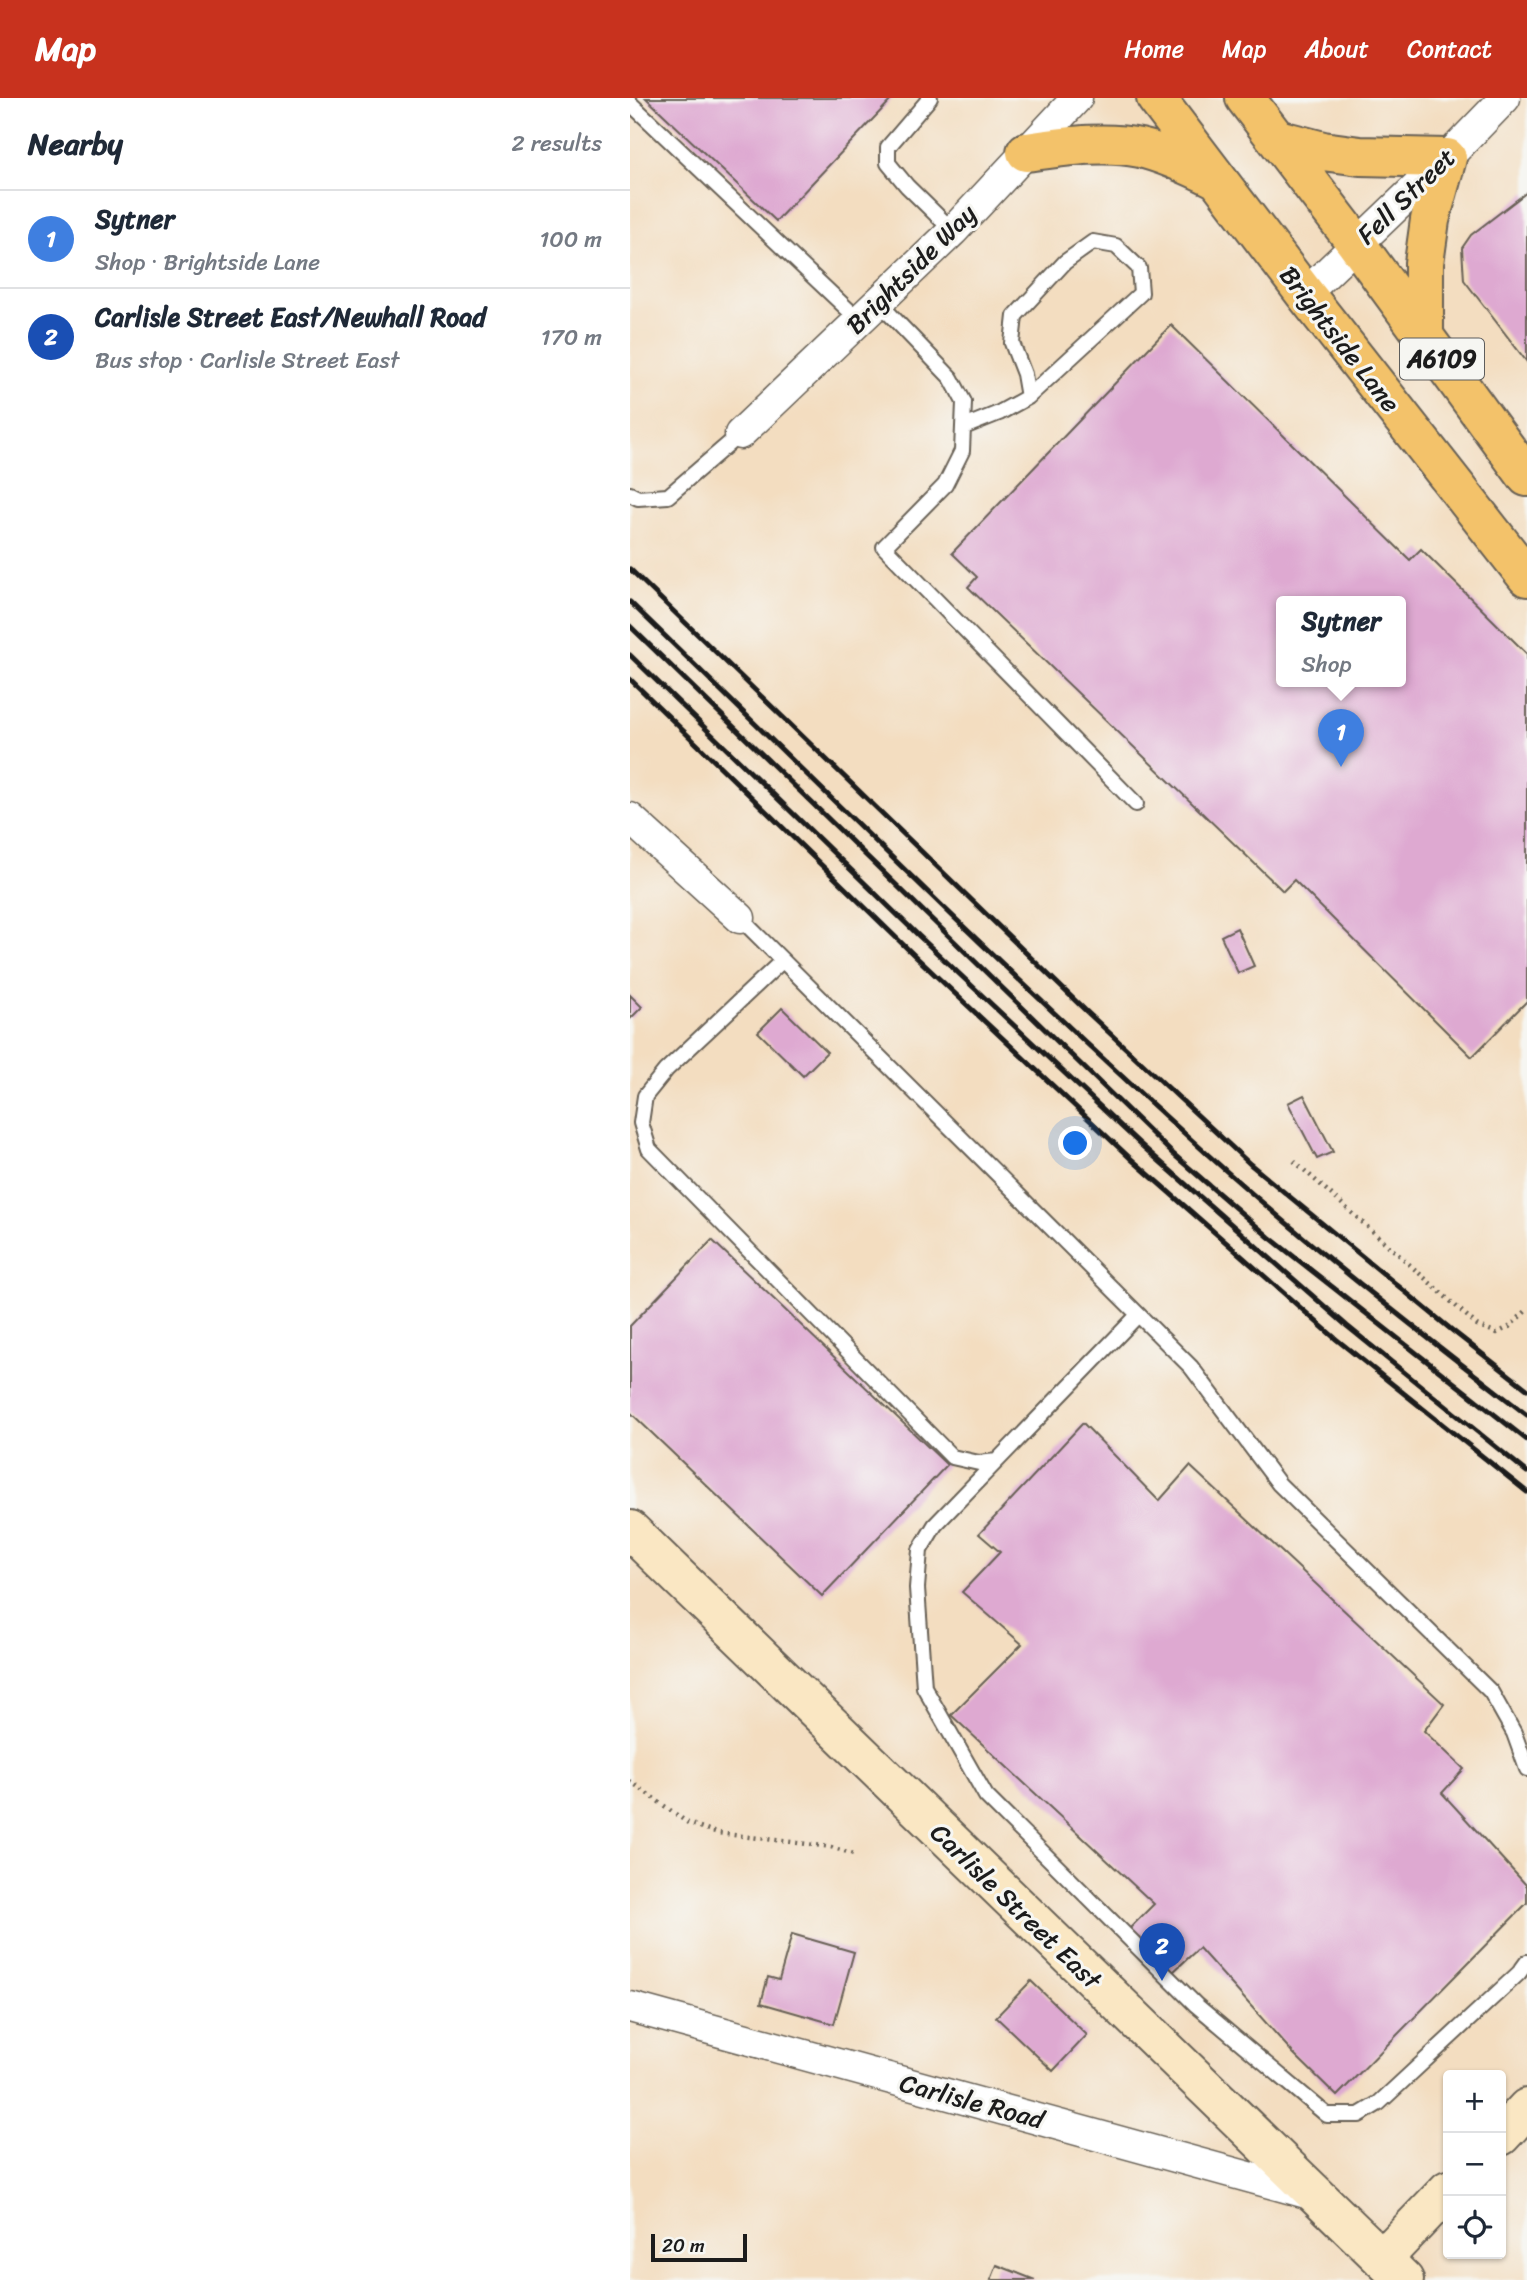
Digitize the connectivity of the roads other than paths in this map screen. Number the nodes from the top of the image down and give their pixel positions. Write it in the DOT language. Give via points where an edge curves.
graph roads {
  1 [pos="930,98"];
  2 [pos="1077,98"];
  3 [pos="1156,98"];
  4 [pos="1245,98"];
  5 [pos="1506,98"];
  6 [pos="630,103"];
  7 [pos="1277,139"];
  8 [pos="1026,152"];
  9 [pos="1447,158"];
  10 [pos="1220,180"];
  11 [pos="953,230"];
  12 [pos="1356,243"];
  13 [pos="1305,294"];
  14 [pos="869,312"];
  15 [pos="1424,334"];
  16 [pos="1028,397"];
  17 [pos="964,427"];
  18 [pos="740,434"];
  19 [pos="1527,477"];
  20 [pos="630,494"];
  21 [pos="1527,578"];
  22 [pos="1136,804"];
  23 [pos="631,821"];
  24 [pos="740,918"];
  25 [pos="782,961"];
  26 [pos="1138,1315"];
  27 [pos="997,1461"];
  28 [pos="630,1530"];
  29 [pos="1527,1769"];
  30 [pos="1527,1962"];
  31 [pos="630,2007"];
  32 [pos="1527,2108"];
  33 [pos="1504,2133"];
  34 [pos="1314,2194"];
  35 [pos="1443,2196"];
  36 [pos="1387,2269"];
  1 -- 11 [label="lane" via="888,147 888,163"];
  2 -- 8 [label="street, Brightside Way"];
  3 -- 10 [label="main road, Brightside Lane / A6109"];
  4 -- 7 [label="main road, A6109"];
  5 -- 9 [label="street, Fell Street"];
  6 -- 14 [label="lane"];
  7 -- 9 [label="main road" via="1360,156"];
  7 -- 12 [label="main road, A6109"];
  8 -- 10 [label="main road" via="1071,146 1138,147"];
  8 -- 11 [label="street, Brightside Way"];
  9 -- 12 [label="street, Fell Street"];
  9 -- 15 [label="main road" via="1428,231"];
  10 -- 13 [label="main road, Brightside Lane / A6109"];
  11 -- 14 [label="street, Brightside Way"];
  12 -- 13 [label="street, Fell Street"];
  12 -- 15 [label="main road, A6109"];
  13 -- 21 [label="main road, Brightside Lane / A6109"];
  14 -- 17 [label="lane" via="951,378 964,402"];
  14 -- 18 [label="street, Brightside Way"];
  15 -- 19 [label="main road, A6109"];
  16 -- 16 [label="lane" via="1141,293 1139,268 1115,246 1093,242 1065,262 1015,316 1012,343"];
  16 -- 17 [label="lane"];
  17 -- 22 [label="lane" via="962,451 945,485 884,547"];
  18 -- 20 [label="lane" via="668,496 638,498"];
  23 -- 24 [label="street"];
  24 -- 25 [label="lane"];
  25 -- 26 [label="lane"];
  25 -- 27 [label="lane" via="666,1070 645,1096 641,1123 649,1149 952,1457 979,1464"];
  26 -- 27 [label="lane"];
  26 -- 29 [label="lane" via="1191,1367 1279,1484 1491,1692"];
  27 -- 30 [label="lane" via="935,1525 920,1550 924,1688 986,1796 1196,2005 1327,2115 1359,2115 1379,2103"];
  28 -- 34 [label="main road, Carlisle Street East"];
  31 -- 34 [label="street, Carlisle Road"];
  32 -- 33 [label="main road"];
  34 -- 36 [label="main road, Carlisle Street East"];
  35 -- 36 [label="main road"];
}
